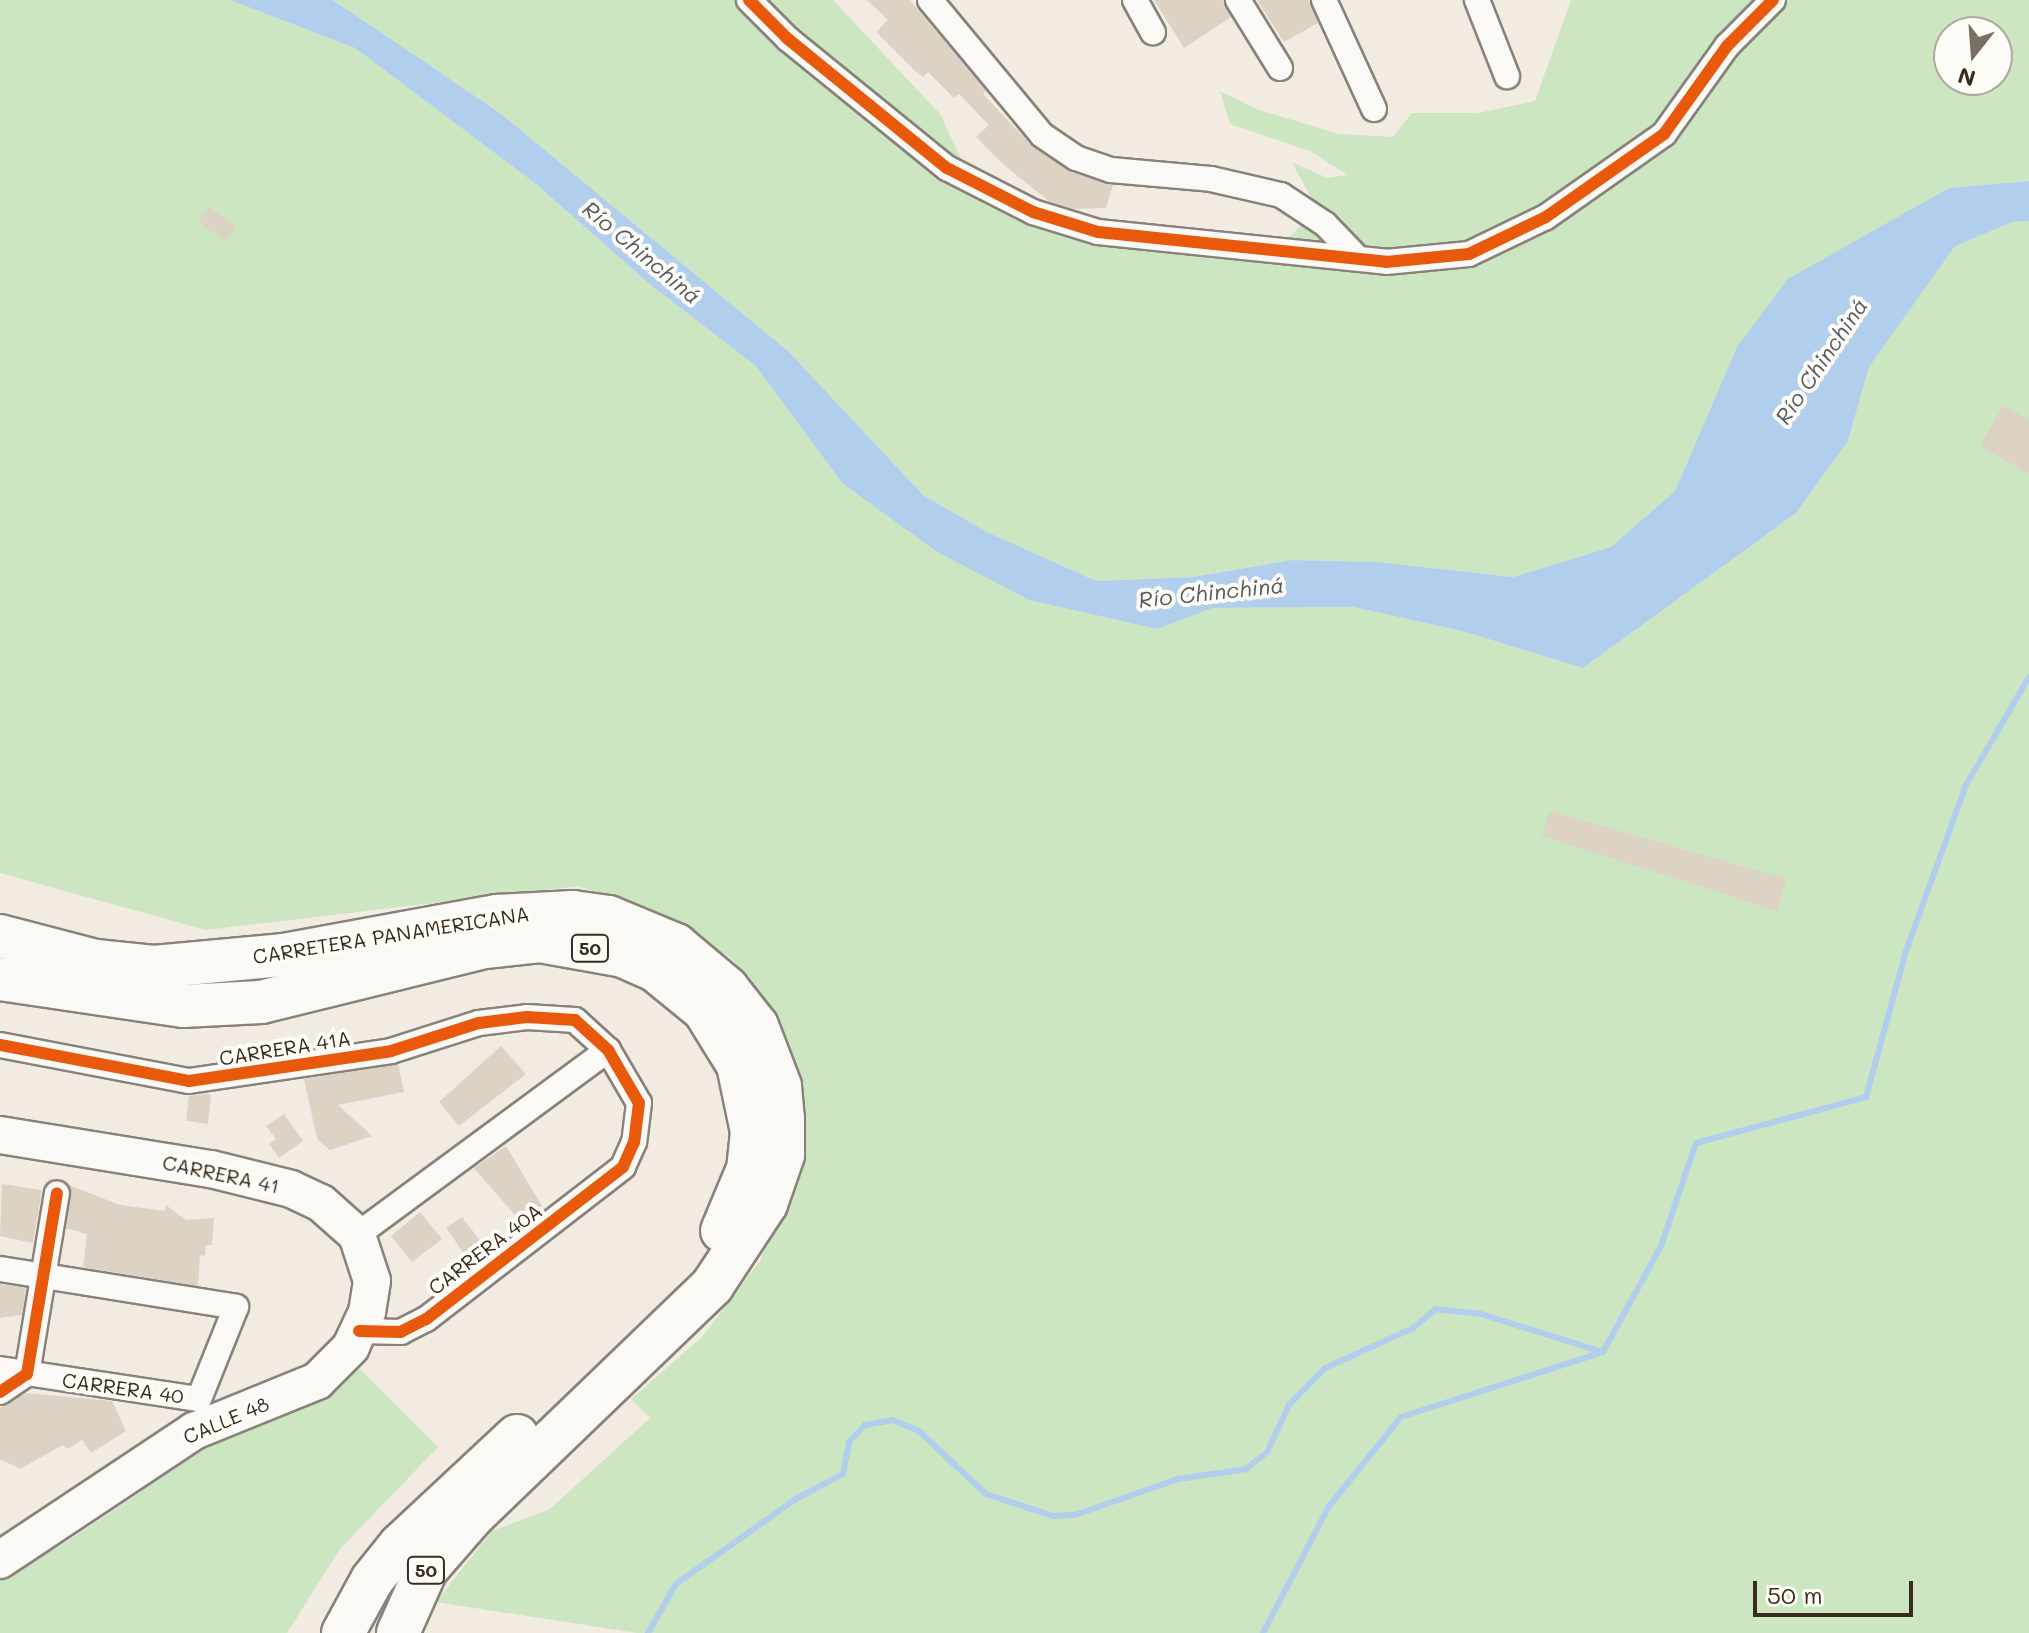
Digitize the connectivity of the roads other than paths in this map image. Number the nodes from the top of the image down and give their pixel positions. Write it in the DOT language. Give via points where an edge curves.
graph roads {
  1 [pos="749,0"];
  2 [pos="930,0"];
  3 [pos="1135,0"];
  4 [pos="1238,0"];
  5 [pos="1324,0"];
  6 [pos="1477,0"];
  7 [pos="1773,0"];
  8 [pos="1153,32"];
  9 [pos="1280,68"];
  10 [pos="1507,76"];
  11 [pos="1374,109"];
  12 [pos="1354,254"];
  13 [pos="0,907"];
  14 [pos="0,936"];
  15 [pos="243,959"];
  16 [pos="0,979"];
  17 [pos="0,1045"];
  18 [pos="608,1050"];
  19 [pos="0,1135"];
  20 [pos="0,1150"];
  21 [pos="57,1193"];
  22 [pos="344,1235"];
  23 [pos="0,1269"];
  24 [pos="43,1277"];
  25 [pos="359,1331"];
  26 [pos="0,1369"];
  27 [pos="27,1374"];
  28 [pos="0,1392"];
  29 [pos="204,1409"];
  30 [pos="0,1534"];
  31 [pos="0,1560"];
  32 [pos="343,1633"];
  33 [pos="398,1633"];
  1 -- 12 [label="street" via="788,39 947,168 1033,212 1098,232"];
  2 -- 12 [label="street" via="1042,135 1076,158 1111,170 1211,179 1281,195 1325,224"];
  3 -- 8 [label="street"];
  4 -- 9 [label="street"];
  5 -- 11 [label="street"];
  6 -- 10 [label="street"];
  7 -- 12 [label="street" via="1727,46 1664,134 1546,217 1469,254 1386,262"];
  13 -- 15 [label="highway" via="151,945"];
  14 -- 15 [label="highway, CARRETERA PANAMERICANA / 50" via="96,961 154,967"];
  15 -- 33 [label="highway, CARRETERA PANAMERICANA / 50" via="538,911 609,917 676,945 702,966 745,1009 780,1086 783,1155 766,1204 735,1255 653,1345 472,1517 426,1570"];
  16 -- 32 [label="highway, CARRETERA PANAMERICANA / 50" via="183,1006 261,1002 485,947 567,944 623,956 656,971 704,1010 738,1065 752,1132 748,1169 721,1232 670,1294 400,1545 372,1580"];
  17 -- 18 [label="street, CARRERA 41A" via="189,1081 391,1051 479,1023 527,1017 575,1020"];
  18 -- 22 [label="street"];
  18 -- 25 [label="street, CARRERA 40A" via="639,1103 634,1142 623,1167 426,1319 401,1332"];
  19 -- 22 [label="main road, CARRERA 41" via="267,1182 321,1203"];
  20 -- 22 [label="main road, CARRERA 41" via="270,1200"];
  21 -- 24 [label="street"];
  22 -- 25 [label="main road, CALLE 48" via="372,1281"];
  22 -- 29 [label="main road, CALLE 48" via="350,1287 344,1318 329,1345 282,1376"];
  23 -- 24 [label="street"];
  24 -- 27 [label="street"];
  24 -- 29 [label="street" via="236,1307"];
  25 -- 29 [label="main road, CALLE 48" via="344,1357 317,1381"];
  26 -- 27 [label="street, CARRERA 40"];
  27 -- 28 [label="street"];
  27 -- 29 [label="street, CARRERA 40"];
  29 -- 30 [label="main road, CALLE 48" via="117,1450"];
  29 -- 31 [label="main road, CALLE 48" via="131,1469"];
}
